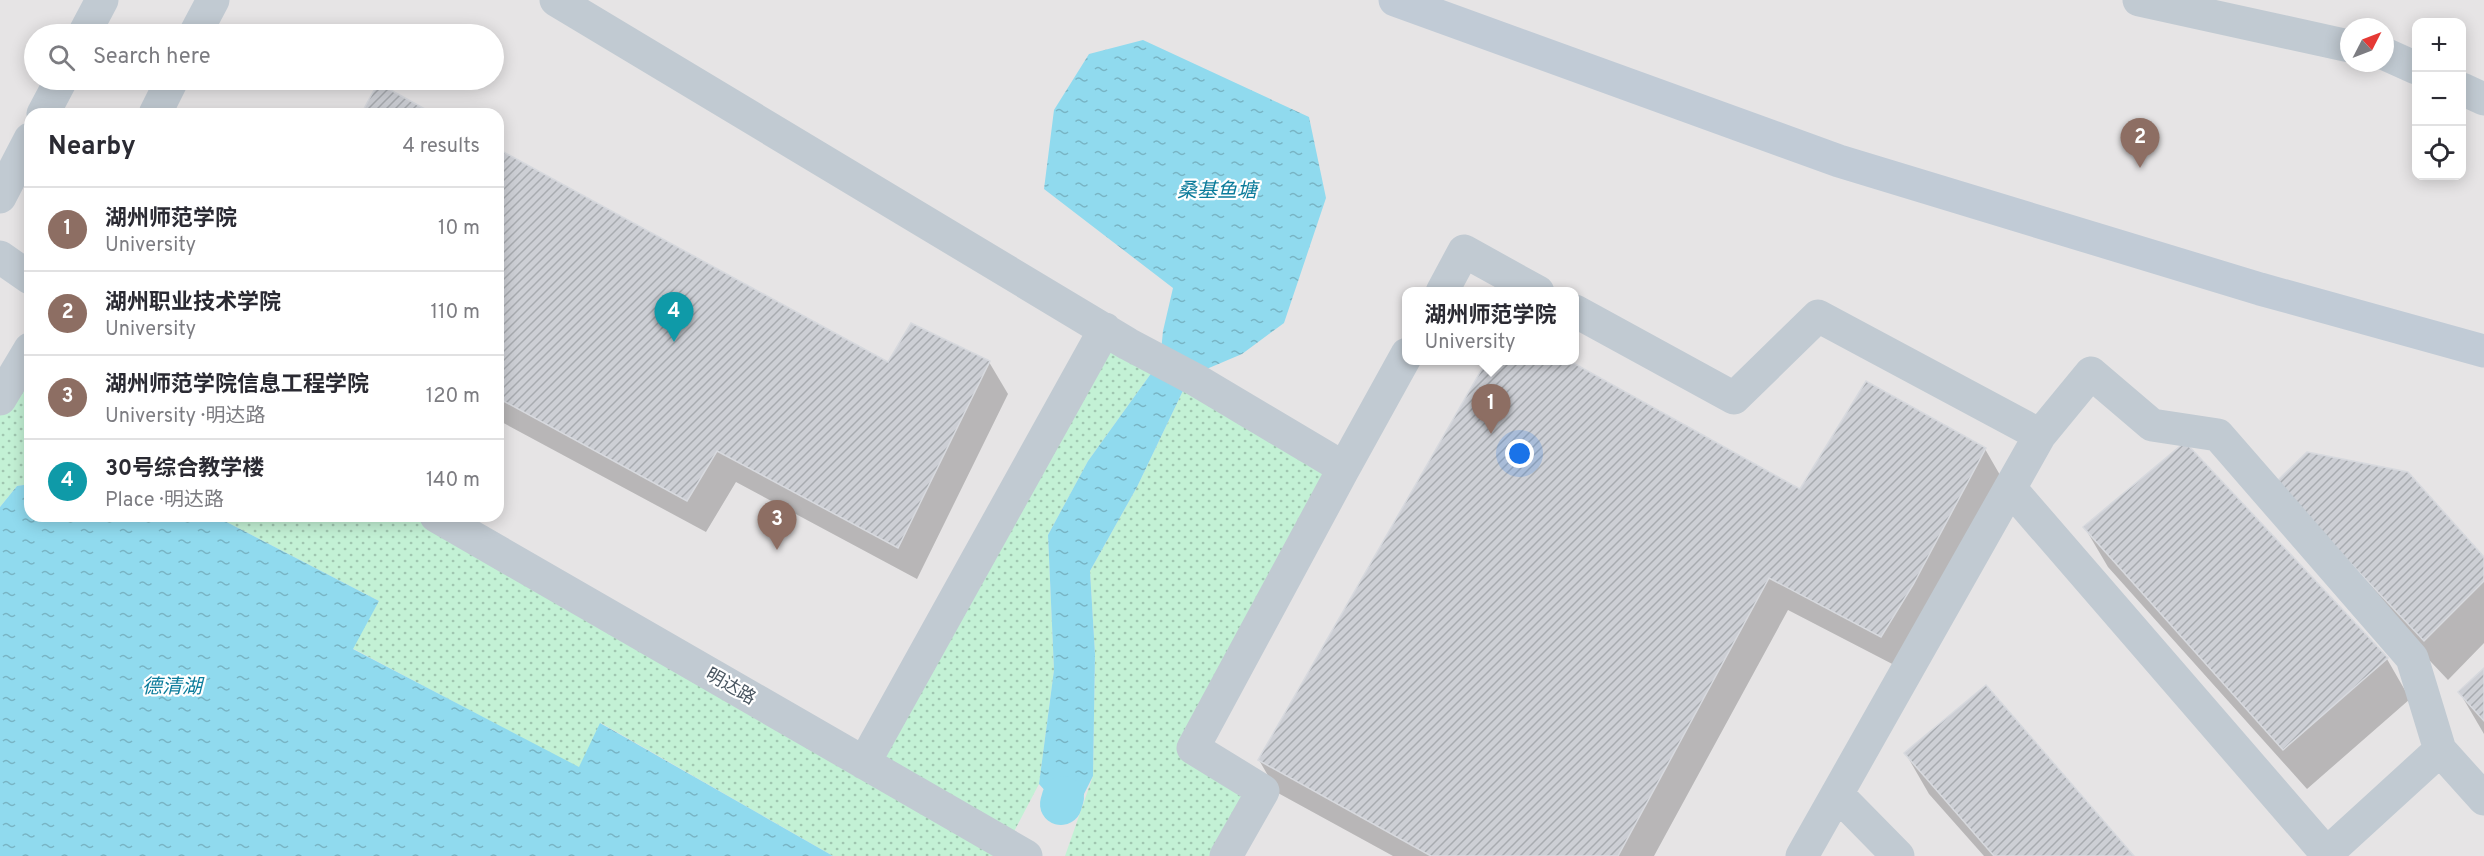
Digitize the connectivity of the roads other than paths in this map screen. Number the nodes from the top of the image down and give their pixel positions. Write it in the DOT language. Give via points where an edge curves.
graph roads {
  1 [pos="102,0"];
  2 [pos="213,0"];
  3 [pos="556,0"];
  4 [pos="1395,0"];
  5 [pos="2139,0"];
  6 [pos="89,24"];
  7 [pos="200,24"];
  8 [pos="2340,44"];
  9 [pos="2394,58"];
  10 [pos="2412,66"];
  11 [pos="56,90"];
  12 [pos="167,90"];
  13 [pos="2466,91"];
  14 [pos="2484,99"];
  15 [pos="46,108"];
  16 [pos="158,108"];
  17 [pos="24,151"];
  18 [pos="0,197"];
  19 [pos="0,257"];
  20 [pos="24,274"];
  21 [pos="1444,287"];
  22 [pos="1531,287"];
  23 [pos="1579,314"];
  24 [pos="1105,329"];
  25 [pos="2484,351"];
  26 [pos="24,359"];
  27 [pos="1402,363"];
  28 [pos="0,399"];
  29 [pos="2040,435"];
  30 [pos="1344,468"];
  31 [pos="2010,488"];
  32 [pos="446,522"];
  33 [pos="2440,750"];
  34 [pos="864,763"];
  35 [pos="1837,794"];
  36 [pos="2484,799"];
  37 [pos="2325,855"];
  38 [pos="1026,856"];
  39 [pos="1226,856"];
  40 [pos="1802,856"];
  41 [pos="1898,856"];
  1 -- 6 [label="street"];
  2 -- 7 [label="street"];
  3 -- 24 [label="street"];
  4 -- 25 [label="main road" via="1839,161 2260,289"];
  5 -- 8 [label="street"];
  9 -- 10 [label="street"];
  11 -- 15 [label="street"];
  12 -- 16 [label="street"];
  13 -- 14 [label="street"];
  17 -- 18 [label="street"];
  19 -- 20 [label="street"];
  21 -- 22 [label="street" via="1464,251"];
  23 -- 29 [label="street" via="1734,398 1818,316"];
  24 -- 30 [label="street"];
  24 -- 34 [label="street"];
  26 -- 28 [label="street"];
  27 -- 30 [label="street"];
  29 -- 31 [label="street"];
  29 -- 33 [label="street" via="2091,373 2152,425 2218,435 2412,658"];
  30 -- 39 [label="street" via="1193,748 1263,791"];
  31 -- 35 [label="street"];
  31 -- 37 [label="street"];
  32 -- 34 [label="street, 明达路"];
  33 -- 36 [label="street"];
  33 -- 37 [label="street"];
  34 -- 38 [label="street, 明达路"];
  35 -- 40 [label="street"];
  35 -- 41 [label="street"];
}
